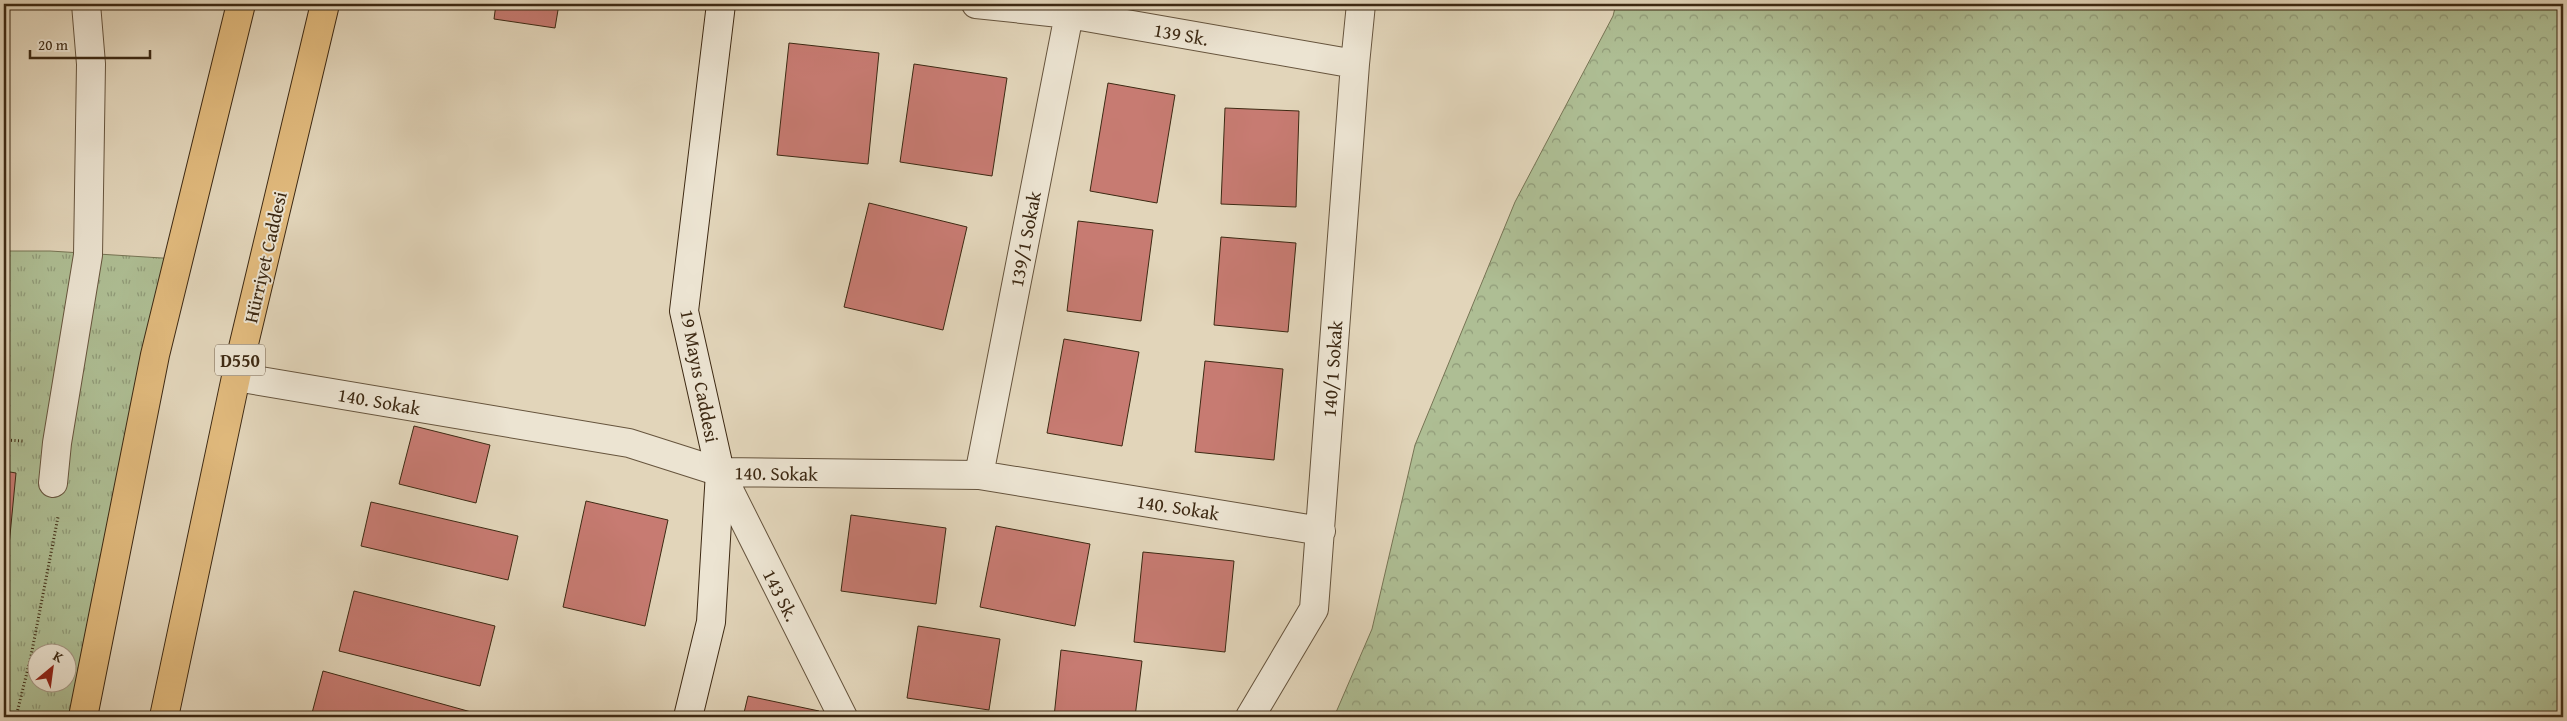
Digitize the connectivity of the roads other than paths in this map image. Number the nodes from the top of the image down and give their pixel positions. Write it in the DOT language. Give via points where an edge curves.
graph roads {
  1 [pos="86,4"];
  2 [pos="241,4"];
  3 [pos="325,4"];
  4 [pos="720,4"];
  5 [pos="976,4"];
  6 [pos="1361,4"];
  7 [pos="1070,9"];
  8 [pos="1354,64"];
  9 [pos="236,377"];
  10 [pos="720,472"];
  11 [pos="979,475"];
  12 [pos="53,483"];
  13 [pos="1321,531"];
  14 [pos="83,717"];
  15 [pos="164,717"];
  16 [pos="688,717"];
  17 [pos="843,717"];
  18 [pos="1250,717"];
  1 -- 12 [label="street" via="91,64 88,255"];
  2 -- 14 [label="highway" via="155,355"];
  3 -- 9 [label="highway, Hürriyet Caddesi / D550"];
  4 -- 10 [label="street, 19 Mayıs Caddesi" via="684,312"];
  5 -- 7 [label="street, 139 Sk."];
  6 -- 8 [label="street, 140/1 Sokak"];
  7 -- 8 [label="street, 139 Sk."];
  7 -- 11 [label="street, 139/1 Sokak"];
  8 -- 13 [label="street, 140/1 Sokak"];
  9 -- 10 [label="street, 140. Sokak" via="629,444"];
  9 -- 15 [label="highway, Hürriyet Caddesi / D550"];
  10 -- 11 [label="street, 140. Sokak"];
  10 -- 16 [label="street, 19 Mayıs Caddesi" via="711,622"];
  10 -- 17 [label="street, 143 Sk."];
  11 -- 13 [label="street, 140. Sokak"];
  13 -- 18 [label="street, 140/1 Sokak" via="1314,609"];
}
